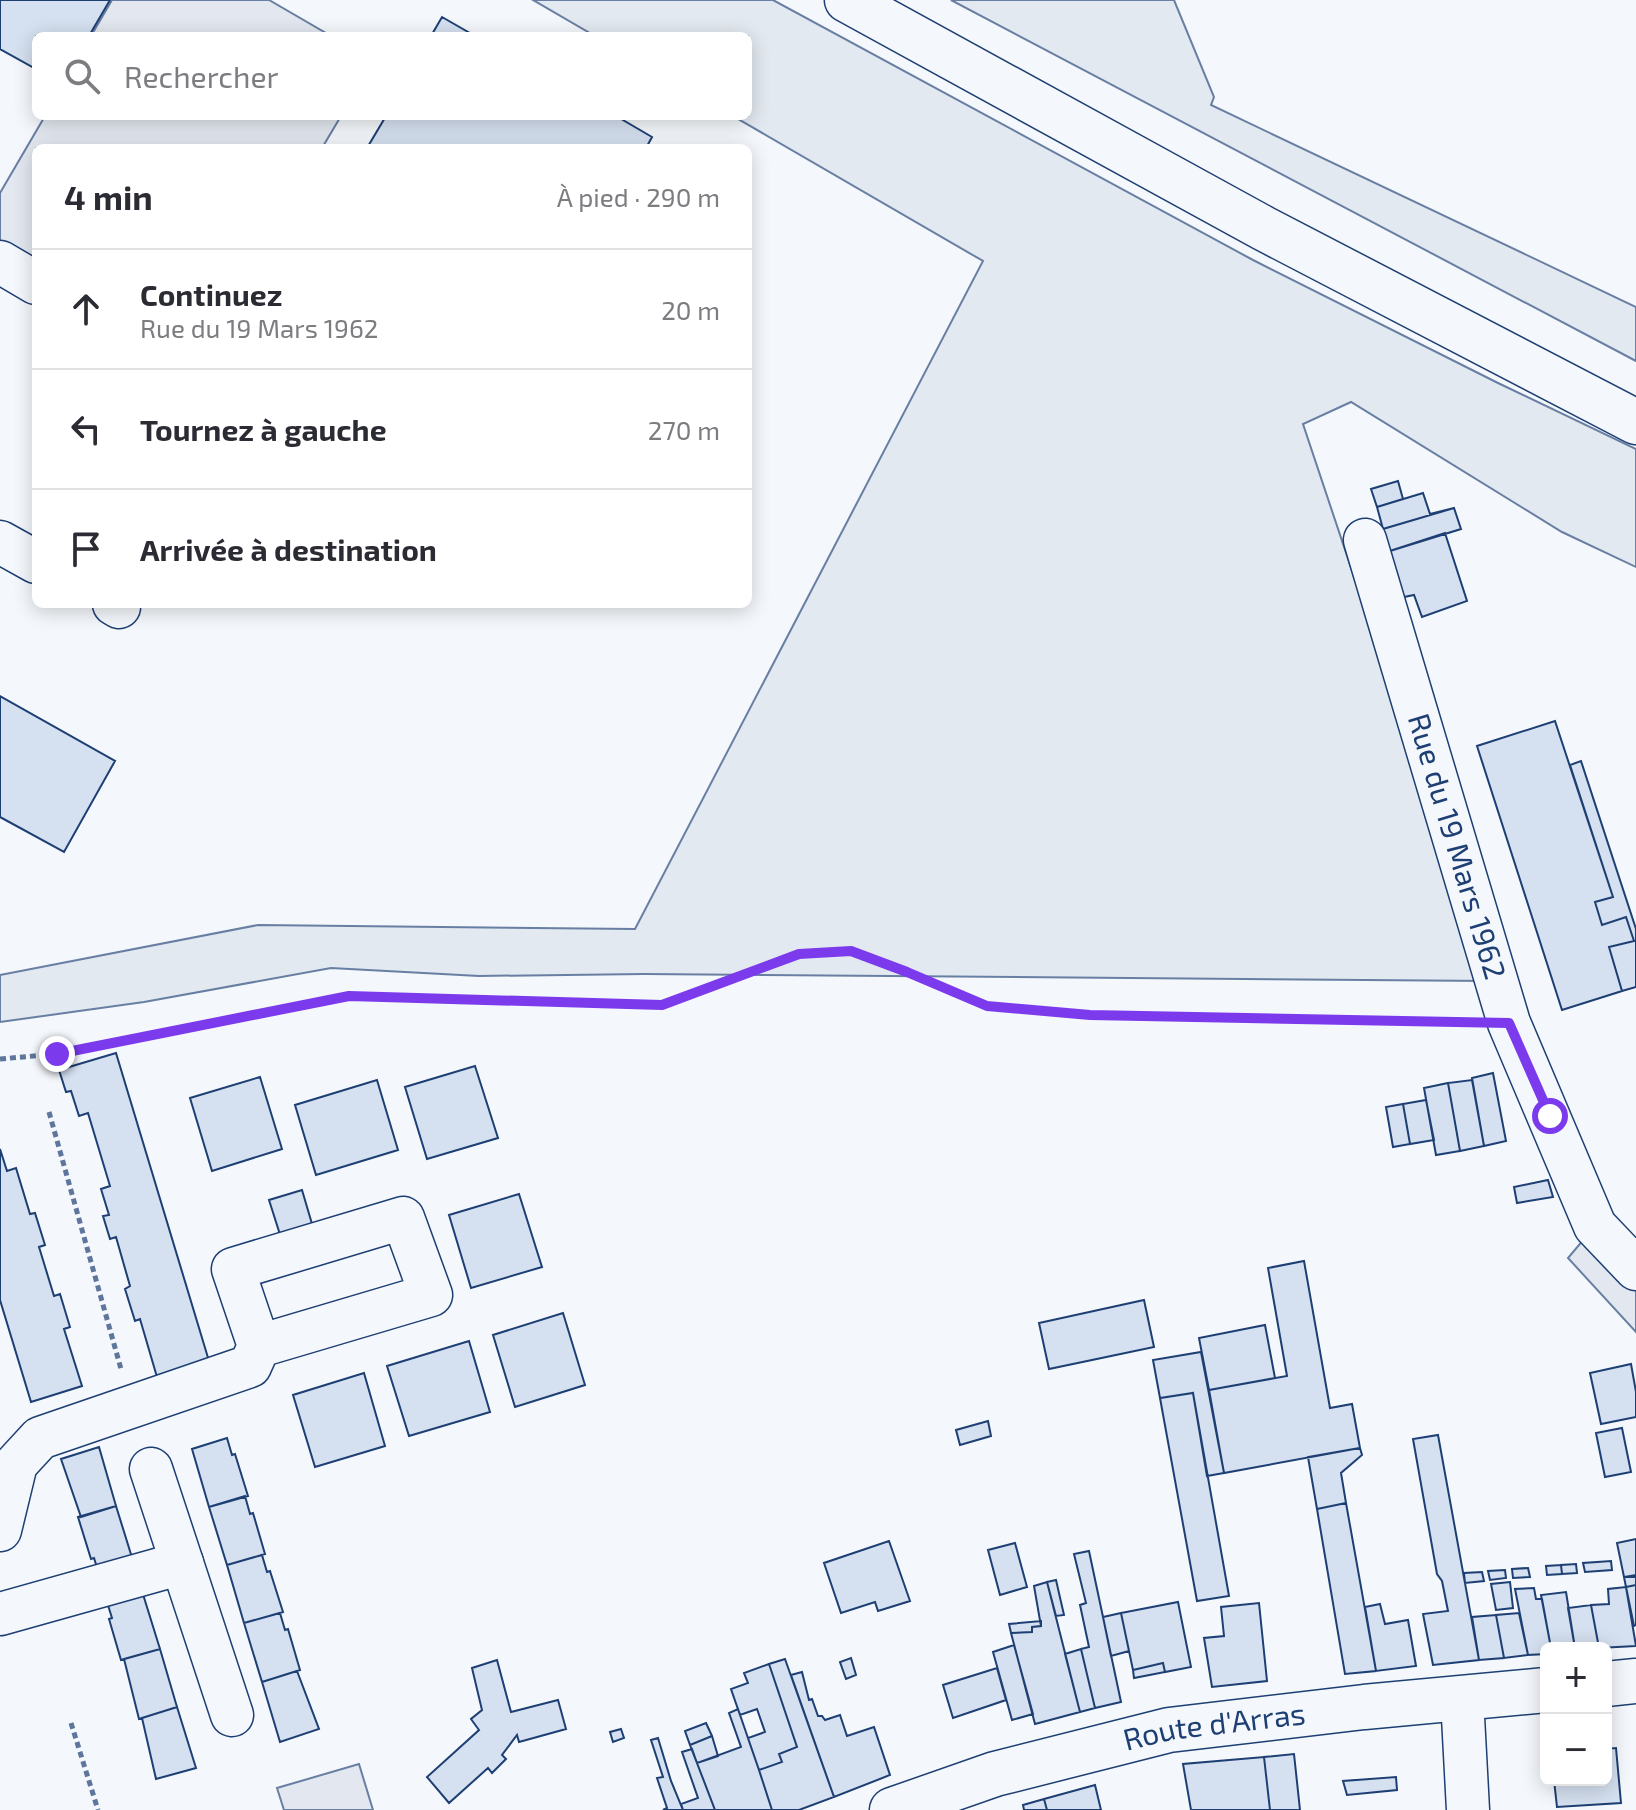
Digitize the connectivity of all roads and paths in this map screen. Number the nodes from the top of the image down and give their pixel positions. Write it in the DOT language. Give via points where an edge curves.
graph roads {
  1 [pos="847,0"];
  2 [pos="0,262"];
  3 [pos="32,281"];
  4 [pos="1636,422"];
  5 [pos="1365,540"];
  6 [pos="0,542"];
  7 [pos="32,560"];
  8 [pos="1509,1023"];
  9 [pos="0,1059"];
  10 [pos="49,1112"];
  11 [pos="1636,1269"];
  12 [pos="259,1346"];
  13 [pos="132,1408"];
  14 [pos="151,1469"];
  15 [pos="0,1530"];
  16 [pos="182,1563"];
  17 [pos="0,1614"];
  18 [pos="1636,1681"];
  19 [pos="1612,1683"];
  20 [pos="1540,1691"];
  21 [pos="1462,1698"];
  22 [pos="232,1715"];
  23 [pos="71,1723"];
  24 [pos="98,1810"];
  25 [pos="892,1810"];
  26 [pos="1468,1810"];
  1 -- 4 [label="main road" via="1263,228"];
  2 -- 3 [label="street"];
  5 -- 8 [label="street, Rue du 19 Mars 1962"];
  6 -- 7 [label="street"];
  8 -- 9 [label="path" via="1090,1015 987,1006 851,951 799,954 662,1005 349,996 57,1054"];
  8 -- 11 [label="street, Rue du 19 Mars 1962" via="1595,1226"];
  10 -- 13 [label="path"];
  12 -- 13 [label="street" via="250,1366"];
  13 -- 15 [label="street" via="40,1438 16,1464"];
  14 -- 16 [label="street"];
  16 -- 17 [label="street"];
  16 -- 22 [label="street"];
  18 -- 19 [label="main road"];
  20 -- 21 [label="main road, Route d'Arras"];
  21 -- 25 [label="main road, Route d'Arras" via="1169,1730 995,1774"];
  21 -- 26 [label="street"];
  23 -- 24 [label="path"];
}
